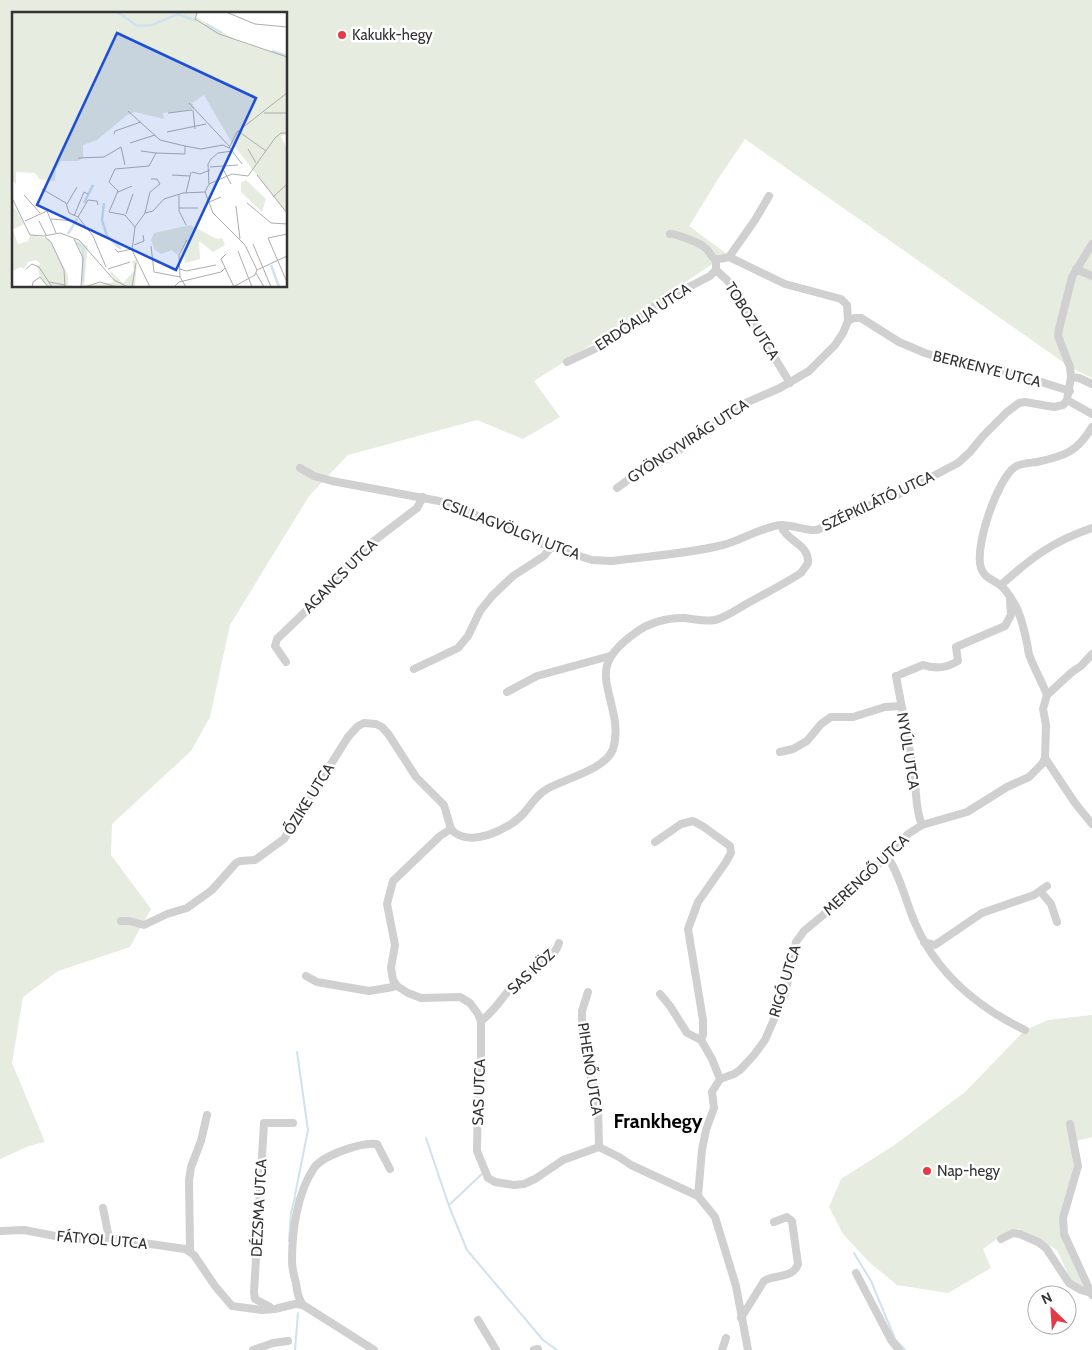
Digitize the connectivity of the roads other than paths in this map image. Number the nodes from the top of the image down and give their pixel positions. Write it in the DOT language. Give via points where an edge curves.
graph roads {
  1 [pos="769,196"];
  2 [pos="670,234"];
  3 [pos="1092,244"];
  4 [pos="729,257"];
  5 [pos="716,260"];
  6 [pos="1076,269"];
  7 [pos="716,270"];
  8 [pos="1092,276"];
  9 [pos="848,321"];
  10 [pos="567,362"];
  11 [pos="1071,377"];
  12 [pos="790,383"];
  13 [pos="1092,384"];
  14 [pos="1070,392"];
  15 [pos="1067,400"];
  16 [pos="1092,414"];
  17 [pos="1092,427"];
  18 [pos="300,468"];
  19 [pos="617,488"];
  20 [pos="423,497"];
  21 [pos="781,526"];
  22 [pos="1092,528"];
  23 [pos="551,547"];
  24 [pos="1001,585"];
  25 [pos="1010,598"];
  26 [pos="1092,654"];
  27 [pos="610,656"];
  28 [pos="286,662"];
  29 [pos="414,669"];
  30 [pos="507,692"];
  31 [pos="1047,695"];
  32 [pos="901,706"];
  33 [pos="780,752"];
  34 [pos="1045,758"];
  35 [pos="1092,824"];
  36 [pos="922,825"];
  37 [pos="450,829"];
  38 [pos="655,842"];
  39 [pos="887,856"];
  40 [pos="121,921"];
  41 [pos="1056,922"];
  42 [pos="811,925"];
  43 [pos="924,942"];
  44 [pos="559,943"];
  45 [pos="306,976"];
  46 [pos="394,984"];
  47 [pos="588,992"];
  48 [pos="660,994"];
  49 [pos="481,1021"];
  50 [pos="1024,1030"];
  51 [pos="701,1040"];
  52 [pos="720,1079"];
  53 [pos="207,1115"];
  54 [pos="293,1124"];
  55 [pos="1070,1124"];
  56 [pos="599,1146"];
  57 [pos="390,1169"];
  58 [pos="698,1196"];
  59 [pos="102,1208"];
  60 [pos="774,1222"];
  61 [pos="0,1231"];
  62 [pos="110,1238"];
  63 [pos="1002,1238"];
  64 [pos="190,1251"];
  65 [pos="856,1273"];
  66 [pos="1091,1294"];
  67 [pos="303,1305"];
  68 [pos="275,1309"];
  69 [pos="741,1318"];
  70 [pos="478,1320"];
  71 [pos="726,1338"];
  72 [pos="288,1341"];
  73 [pos="253,1350"];
  74 [pos="374,1350"];
  75 [pos="496,1350"];
  76 [pos="722,1350"];
  77 [pos="748,1350"];
  78 [pos="900,1350"];
  1 -- 4 [label="street"];
  2 -- 5 [label="street" via="702,245"];
  3 -- 6 [label="street"];
  4 -- 5 [label="street"];
  4 -- 9 [label="street" via="785,284 841,299 847,305"];
  5 -- 7 [label="street, TOBOZ UTCA"];
  6 -- 8 [label="street"];
  6 -- 11 [label="street" via="1058,336"];
  7 -- 10 [label="street, ERDŐALJA UTCA" via="662,301 599,347"];
  7 -- 12 [label="street, TOBOZ UTCA" via="728,282"];
  9 -- 12 [label="street, GYÖNGYVIRÁG UTCA" via="829,351 809,371"];
  9 -- 14 [label="street, BERKENYE UTCA" via="861,318 899,342 950,361 996,368"];
  11 -- 13 [label="street"];
  11 -- 14 [label="street"];
  12 -- 19 [label="street, GYÖNGYVIRÁG UTCA" via="741,405 667,459 636,474"];
  14 -- 15 [label="street"];
  15 -- 16 [label="street"];
  15 -- 21 [label="street, SZÉPKILÁTÓ UTCA" via="1059,407 1019,403 958,463 893,497 817,530"];
  17 -- 24 [label="street" via="1081,444 1071,452 1016,467 1004,479 990,508 980,562 986,576"];
  18 -- 20 [label="street, CSILLAGVÖLGYI UTCA" via="332,481"];
  20 -- 23 [label="street, CSILLAGVÖLGYI UTCA" via="453,506"];
  20 -- 28 [label="street, AGANCS UTCA" via="417,508 362,550 329,589 277,639 275,646"];
  21 -- 23 [label="street, CSILLAGVÖLGYI UTCA" via="711,547 607,562"];
  21 -- 27 [label="street" via="786,536 807,553 808,562 801,573 725,617 706,621 673,618 651,624 635,633"];
  22 -- 24 [label="street" via="1042,550"];
  23 -- 29 [label="street" via="544,557 513,576 492,596 458,648"];
  24 -- 25 [label="street"];
  25 -- 31 [label="street" via="1019,616 1029,656"];
  25 -- 32 [label="street, NYÚL UTCA" via="1011,615 1005,626 956,647 958,661 950,666 930,668 923,665 899,675"];
  26 -- 31 [label="street"];
  27 -- 30 [label="street" via="537,676"];
  27 -- 37 [label="street" via="605,668 605,681 616,734 614,748 604,762 547,789 517,820 487,835 464,839"];
  31 -- 34 [label="street" via="1043,709"];
  32 -- 33 [label="street" via="853,717 831,717 807,741"];
  32 -- 36 [label="street, NYÚL UTCA" via="916,806"];
  34 -- 35 [label="street"];
  34 -- 36 [label="street, MERENGŐ UTCA" via="1029,777 967,812"];
  36 -- 39 [label="street, MERENGŐ UTCA" via="908,834"];
  37 -- 40 [label="street, ŐZIKE UTCA" via="444,805 416,777 389,735 380,725 364,722 348,737 284,839 255,860 236,863 212,890 189,907 144,925"];
  37 -- 46 [label="street" via="393,881 389,891 394,937"];
  38 -- 51 [label="street" via="681,824 694,821 730,846 731,853 698,902 688,929 703,1020"];
  39 -- 42 [label="street, MERENGŐ UTCA"];
  39 -- 43 [label="street" via="895,868"];
  41 -- 43 [label="street" via="1044,889 982,913 935,945"];
  42 -- 52 [label="street, RIGÓ UTCA" via="796,942 785,994 765,1040 740,1070"];
  43 -- 50 [label="street" via="954,982 998,1017"];
  44 -- 49 [label="street, SAS KÖZ" via="547,960 512,987"];
  45 -- 46 [label="street" via="317,982 369,991 393,987"];
  46 -- 49 [label="street" via="422,998 460,997 473,1006"];
  47 -- 56 [label="street, PIHENŐ UTCA" via="582,1011 582,1025 598,1105"];
  48 -- 51 [label="street" via="687,1033"];
  49 -- 56 [label="street, SAS UTCA" via="477,1151 488,1178 495,1182 524,1184 563,1160"];
  51 -- 52 [label="street"];
  52 -- 58 [label="street" via="712,1092 714,1108 702,1150"];
  53 -- 64 [label="street" via="190,1174"];
  54 -- 68 [label="street, DÉZSMA UTCA" via="264,1123 254,1292 255,1299"];
  55 -- 66 [label="street" via="1078,1166 1064,1218 1064,1234"];
  56 -- 58 [label="street" via="631,1165"];
  57 -- 67 [label="street" via="377,1144 350,1148 323,1158 314,1167 301,1197 294,1228 292,1262"];
  58 -- 69 [label="street" via="715,1217 736,1286"];
  59 -- 62 [label="street"];
  60 -- 69 [label="street" via="786,1217 792,1221 798,1264 794,1272 764,1281"];
  61 -- 62 [label="street, FÁTYOL UTCA" via="24,1230 71,1239"];
  62 -- 64 [label="street, FÁTYOL UTCA"];
  63 -- 66 [label="street" via="1013,1233 1038,1242 1069,1283"];
  64 -- 68 [label="street" via="232,1306"];
  65 -- 78 [label="street" via="891,1340"];
  67 -- 68 [label="street"];
  67 -- 74 [label="street"];
  69 -- 77 [label="street"];
  70 -- 75 [label="street"];
  71 -- 76 [label="street"];
  72 -- 73 [label="street"];
}
